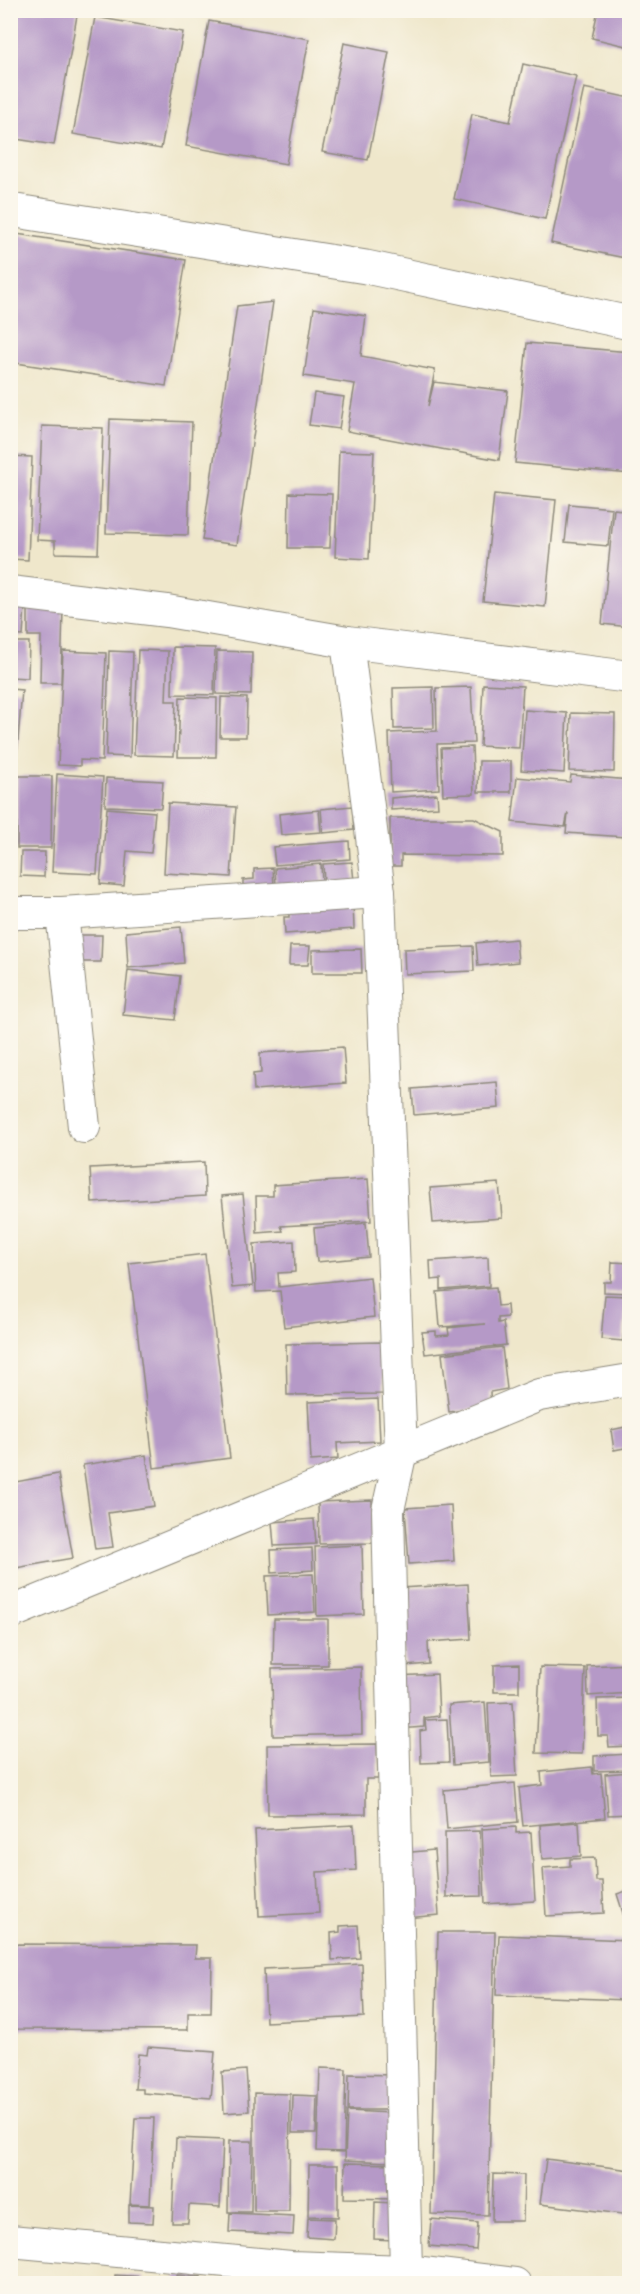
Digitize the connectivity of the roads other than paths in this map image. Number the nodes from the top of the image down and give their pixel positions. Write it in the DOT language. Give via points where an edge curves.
graph roads {
  1 [pos="10,210"];
  2 [pos="630,322"];
  3 [pos="10,592"];
  4 [pos="347,642"];
  5 [pos="630,677"];
  6 [pos="379,892"];
  7 [pos="10,913"];
  8 [pos="62,913"];
  9 [pos="84,1127"];
  10 [pos="630,1380"];
  11 [pos="401,1451"];
  12 [pos="10,1613"];
  13 [pos="10,2241"];
  14 [pos="406,2271"];
  15 [pos="291,2275"];
  16 [pos="515,2283"];
  1 -- 2 [label="highway" via="366,267"];
  3 -- 4 [label="street" via="167,611"];
  4 -- 5 [label="street"];
  4 -- 6 [label="street"];
  6 -- 8 [label="street"];
  6 -- 11 [label="street"];
  7 -- 8 [label="street"];
  8 -- 9 [label="street"];
  10 -- 11 [label="street" via="538,1395"];
  11 -- 12 [label="street"];
  11 -- 14 [label="street" via="388,1510"];
  13 -- 15 [label="street"];
  14 -- 15 [label="street"];
  14 -- 16 [label="street"];
}
